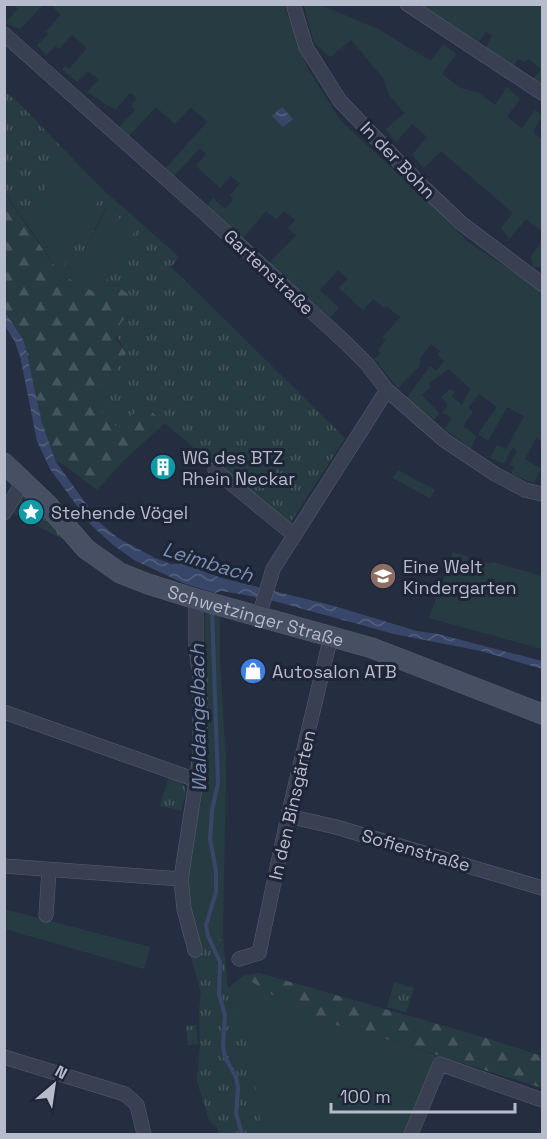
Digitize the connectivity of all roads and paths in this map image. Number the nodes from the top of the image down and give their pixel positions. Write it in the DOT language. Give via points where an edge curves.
graph roads {
  1 [pos="293,4"];
  2 [pos="407,4"];
  3 [pos="4,34"];
  4 [pos="543,93"];
  5 [pos="543,284"];
  6 [pos="387,390"];
  7 [pos="4,463"];
  8 [pos="215,470"];
  9 [pos="24,480"];
  10 [pos="543,494"];
  11 [pos="4,513"];
  12 [pos="294,535"];
  13 [pos="206,602"];
  14 [pos="261,608"];
  15 [pos="331,636"];
  16 [pos="4,712"];
  17 [pos="543,714"];
  18 [pos="196,780"];
  19 [pos="288,816"];
  20 [pos="4,866"];
  21 [pos="50,871"];
  22 [pos="181,879"];
  23 [pos="543,888"];
  24 [pos="46,915"];
  25 [pos="195,950"];
  26 [pos="239,959"];
  27 [pos="4,1057"];
  28 [pos="543,1100"];
  29 [pos="144,1134"];
  30 [pos="411,1134"];
  1 -- 5 [label="street, In der Bohn" via="306,47 340,101 461,222"];
  2 -- 4 [label="street"];
  3 -- 6 [label="street, Gartenstraße" via="346,343"];
  6 -- 10 [label="street, Gartenstraße" via="471,459 525,490"];
  6 -- 12 [label="street"];
  7 -- 9 [label="street, Schwetzinger Straße"];
  8 -- 12 [label="street"];
  9 -- 11 [label="street"];
  9 -- 13 [label="street, Schwetzinger Straße" via="99,561 148,584"];
  12 -- 14 [label="street" via="269,579"];
  13 -- 14 [label="street, Schwetzinger Straße"];
  13 -- 18 [label="street"];
  14 -- 15 [label="street, Schwetzinger Straße"];
  15 -- 17 [label="street, Schwetzinger Straße"];
  15 -- 19 [label="street, In den Binsgärten"];
  16 -- 18 [label="street"];
  18 -- 22 [label="street"];
  19 -- 23 [label="street, Sofienstraße"];
  19 -- 26 [label="street, In den Binsgärten" via="259,953"];
  20 -- 21 [label="street"];
  21 -- 22 [label="street"];
  21 -- 24 [label="street"];
  22 -- 25 [label="street"];
  27 -- 29 [label="street" via="125,1094 136,1105"];
  28 -- 30 [label="street" via="440,1064"];
}
